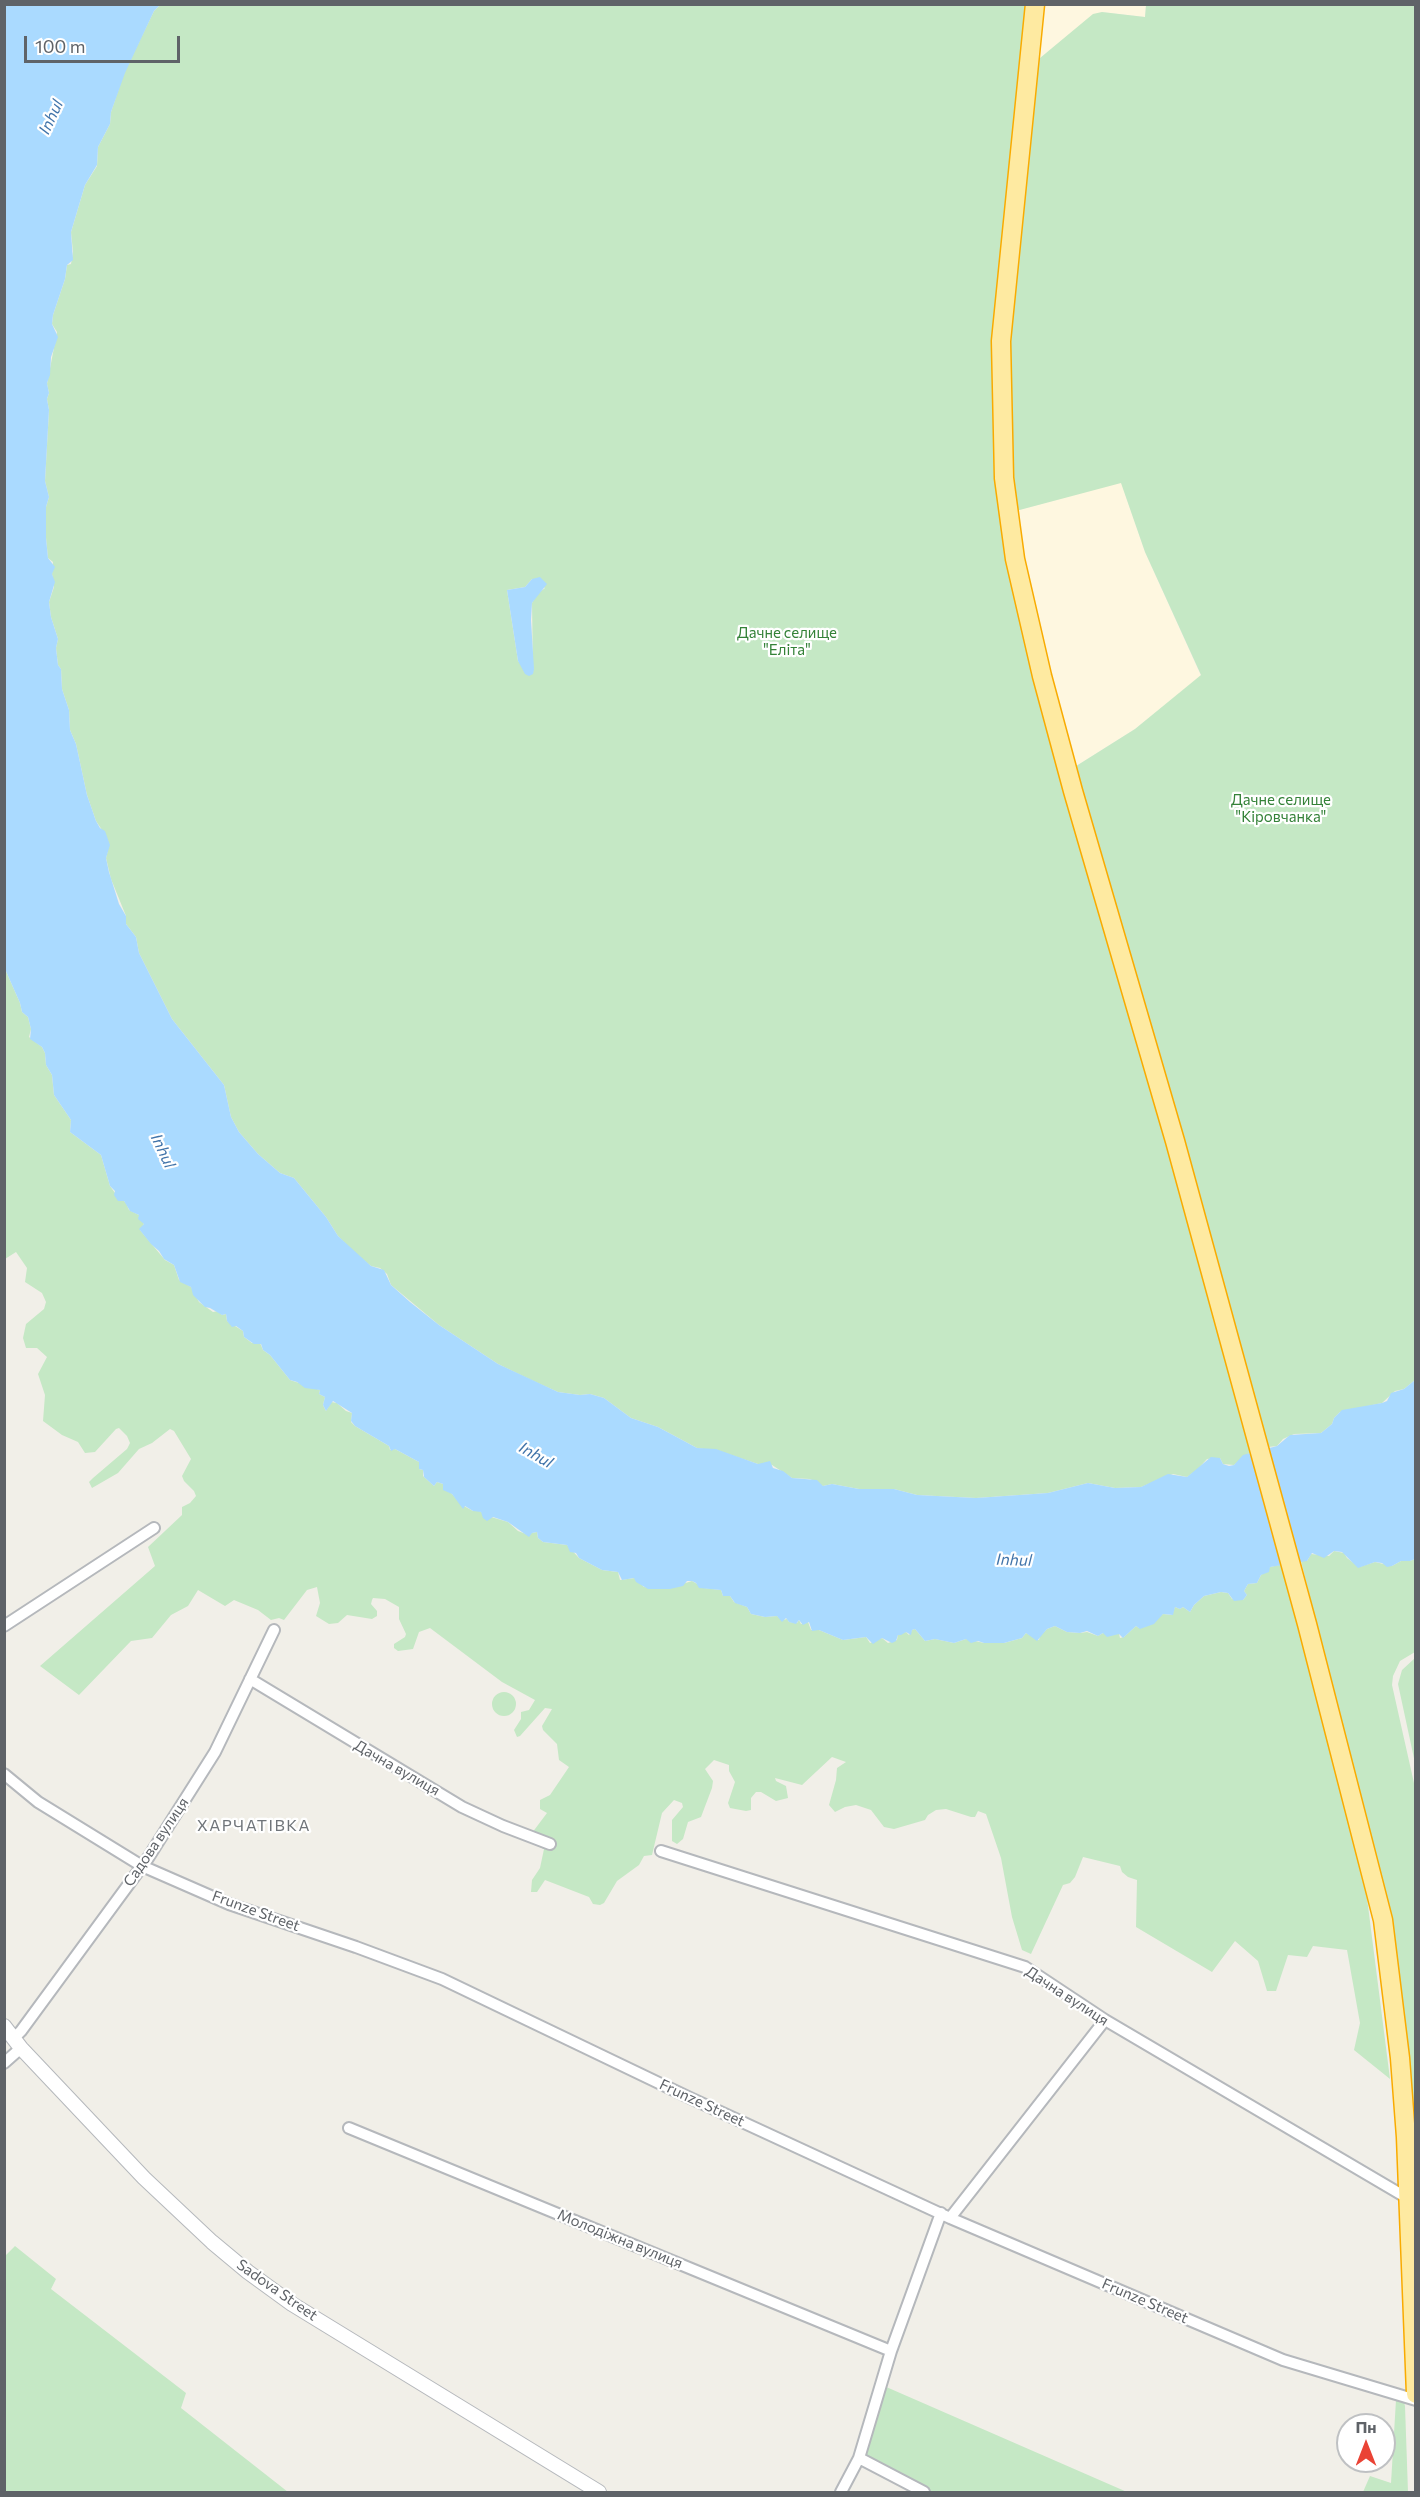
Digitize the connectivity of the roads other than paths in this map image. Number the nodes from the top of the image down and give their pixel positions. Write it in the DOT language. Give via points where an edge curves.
graph roads {
  1 [pos="1035,4"];
  2 [pos="154,1528"];
  3 [pos="4,1626"];
  4 [pos="274,1630"];
  5 [pos="250,1679"];
  6 [pos="4,1774"];
  7 [pos="550,1844"];
  8 [pos="661,1851"];
  9 [pos="142,1866"];
  10 [pos="1105,2020"];
  11 [pos="4,2026"];
  12 [pos="17,2043"];
  13 [pos="4,2063"];
  14 [pos="350,2128"];
  15 [pos="1409,2199"];
  16 [pos="945,2216"];
  17 [pos="891,2351"];
  18 [pos="1416,2394"];
  19 [pos="1416,2400"];
  20 [pos="859,2458"];
  21 [pos="599,2493"];
  22 [pos="841,2493"];
  23 [pos="924,2493"];
  1 -- 15 [label="highway" via="1002,340 1004,478 1015,559 1076,802 1255,1434 1383,1920 1400,2058"];
  2 -- 3 [label="street"];
  4 -- 5 [label="street, Садова вулиця"];
  5 -- 7 [label="street, Дачна вулиця" via="462,1807"];
  5 -- 9 [label="street, Садова вулиця" via="214,1752"];
  6 -- 9 [label="street, Frunze Street" via="38,1802"];
  8 -- 10 [label="street, Дачна вулиця" via="1025,1967"];
  9 -- 12 [label="street, Садова вулиця" via="21,2031"];
  9 -- 16 [label="street, Frunze Street" via="229,1904 442,1979"];
  10 -- 15 [label="street, Дачна вулиця"];
  10 -- 16 [label="street"];
  11 -- 12 [label="street, Sadova Street"];
  12 -- 13 [label="street, Садова вулиця"];
  12 -- 21 [label="street, Sadova Street" via="144,2178 248,2272 292,2304"];
  14 -- 17 [label="street, Молодіжна вулиця"];
  15 -- 18 [label="highway"];
  16 -- 17 [label="street"];
  16 -- 19 [label="street, Frunze Street" via="1283,2360"];
  17 -- 20 [label="street"];
  20 -- 22 [label="street"];
  20 -- 23 [label="street"];
}
